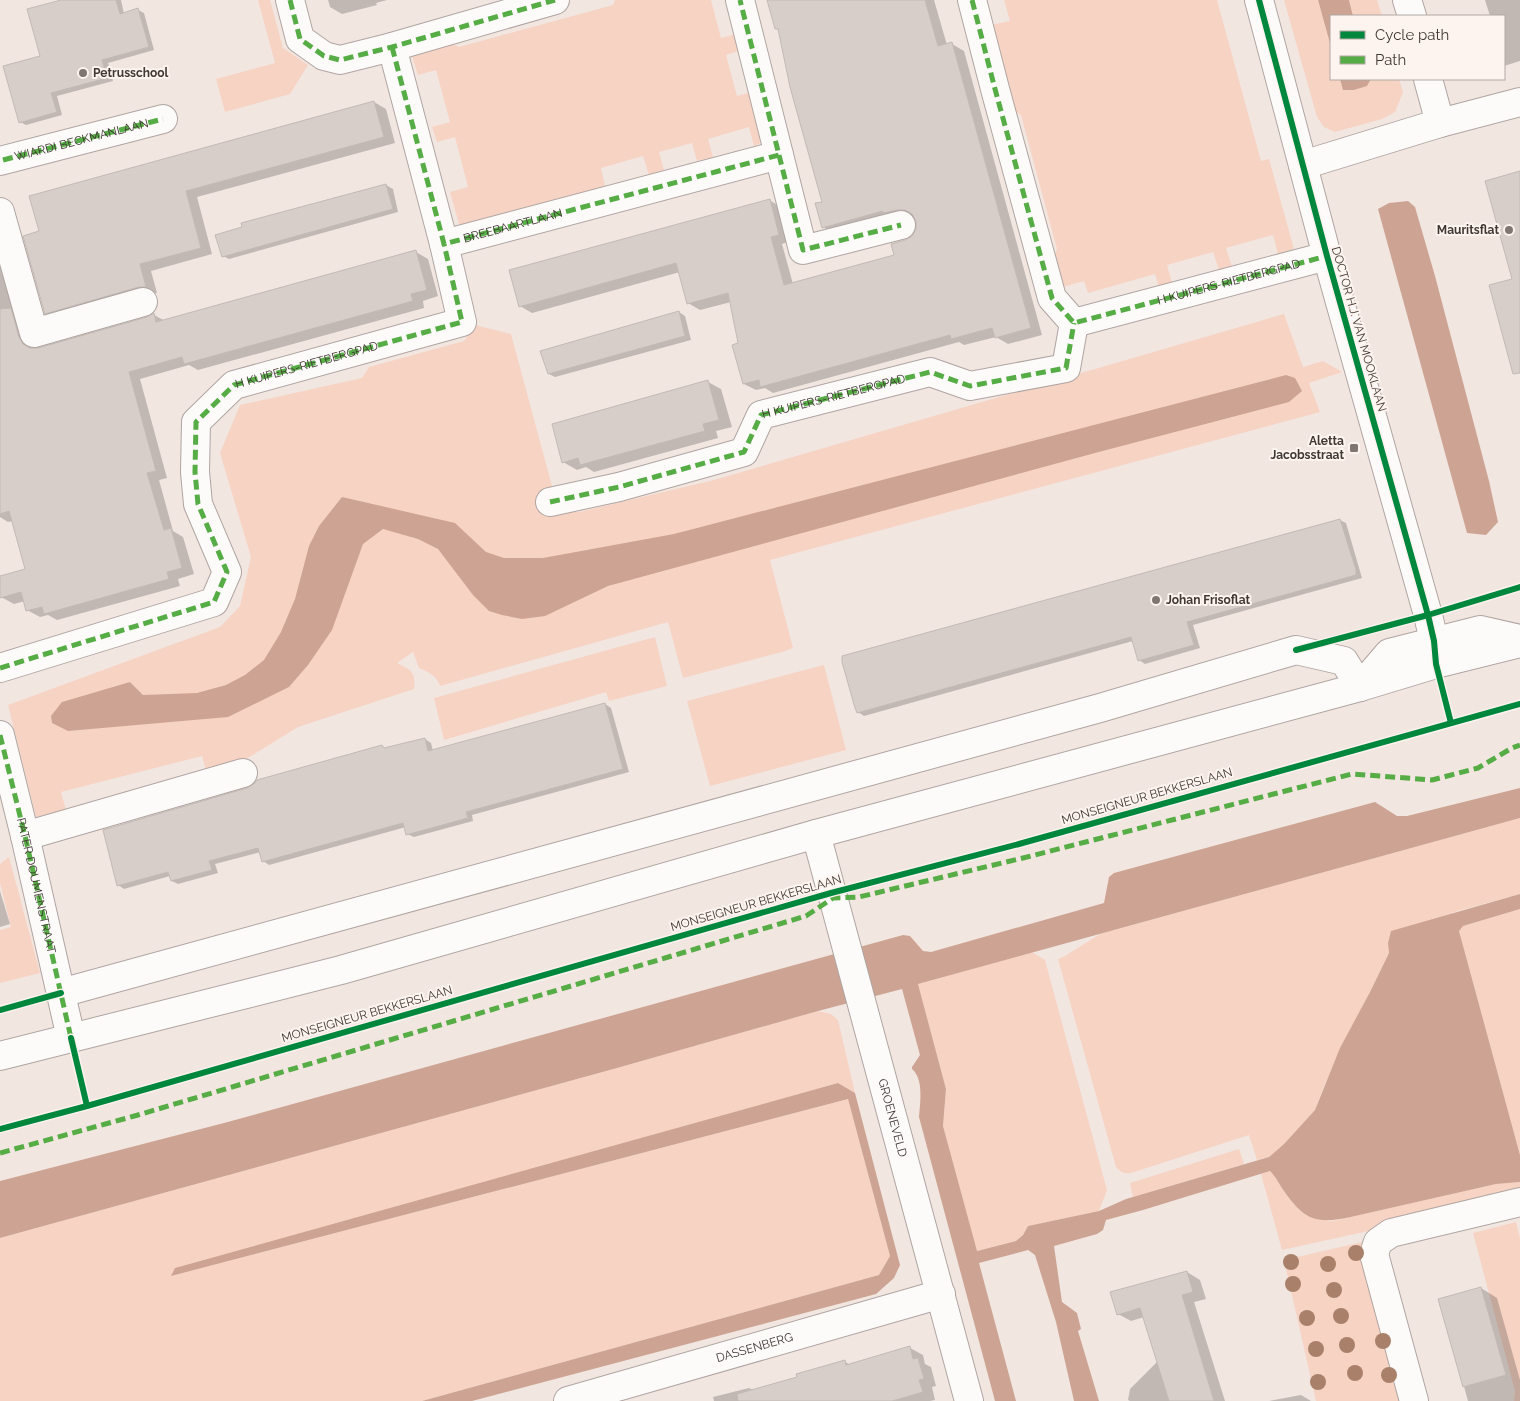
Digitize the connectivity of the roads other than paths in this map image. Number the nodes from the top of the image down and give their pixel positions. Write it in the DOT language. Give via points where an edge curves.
graph roads {
  1 [pos="290,0"];
  2 [pos="555,0"];
  3 [pos="740,0"];
  4 [pos="972,0"];
  5 [pos="1259,0"];
  6 [pos="1407,0"];
  7 [pos="1412,15"];
  8 [pos="392,47"];
  9 [pos="1428,80"];
  10 [pos="1520,102"];
  11 [pos="162,119"];
  12 [pos="1440,123"];
  13 [pos="779,155"];
  14 [pos="0,160"];
  15 [pos="1303,165"];
  16 [pos="0,212"];
  17 [pos="901,225"];
  18 [pos="444,244"];
  19 [pos="1327,256"];
  20 [pos="143,302"];
  21 [pos="1074,323"];
  22 [pos="550,502"];
  23 [pos="1520,639"];
  24 [pos="1520,643"];
  25 [pos="1435,652"];
  26 [pos="0,668"];
  27 [pos="1360,687"];
  28 [pos="0,735"];
  29 [pos="243,773"];
  30 [pos="5,774"];
  31 [pos="816,834"];
  32 [pos="25,836"];
  33 [pos="61,993"];
  34 [pos="71,1038"];
  35 [pos="0,1056"];
  36 [pos="1520,1202"];
  37 [pos="941,1294"];
  38 [pos="568,1401"];
  39 [pos="969,1401"];
  40 [pos="1414,1401"];
  1 -- 8 [label="street" via="300,39 324,56 340,60"];
  2 -- 8 [label="street"];
  3 -- 13 [label="street"];
  4 -- 21 [label="street" via="1052,298"];
  5 -- 15 [label="street, DOCTOR H.J. VAN MOOKLAAN"];
  6 -- 7 [label="street"];
  8 -- 18 [label="street"];
  9 -- 12 [label="street"];
  10 -- 12 [label="street"];
  11 -- 14 [label="street, WIARDI BECKMANLAAN"];
  12 -- 15 [label="street"];
  13 -- 17 [label="street" via="803,250"];
  13 -- 18 [label="street, BREEBAARTLAAN"];
  15 -- 19 [label="street, DOCTOR H.J. VAN MOOKLAAN"];
  16 -- 20 [label="street" via="34,333"];
  18 -- 26 [label="street, H KUIPERS-RIETBERGPAD" via="462,322 234,385 196,422 198,504 227,572 214,602"];
  19 -- 21 [label="street, H KUIPERS-RIETBERGPAD"];
  19 -- 25 [label="street, DOCTOR H.J. VAN MOOKLAAN" via="1425,605"];
  21 -- 22 [label="street, H KUIPERS-RIETBERGPAD" via="1066,368 970,386 930,372 761,415 744,452 619,487"];
  23 -- 25 [label="street" via="1480,630"];
  24 -- 25 [label="street"];
  25 -- 27 [label="street"];
  27 -- 31 [label="street"];
  27 -- 33 [label="street" via="1344,660 1296,650 1100,708"];
  28 -- 30 [label="street, PATER DOUMENSTRAAT"];
  29 -- 32 [label="street"];
  30 -- 32 [label="street, PATER DOUMENSTRAAT"];
  31 -- 34 [label="street" via="341,970"];
  31 -- 37 [label="street, GROENEVELD"];
  32 -- 33 [label="street, PATER DOUMENSTRAAT"];
  33 -- 34 [label="street, PATER DOUMENSTRAAT"];
  34 -- 35 [label="street"];
  36 -- 40 [label="street" via="1391,1233 1378,1242 1374,1254"];
  37 -- 38 [label="street, DASSENBERG"];
  37 -- 39 [label="street, GROENEVELD"];
}
